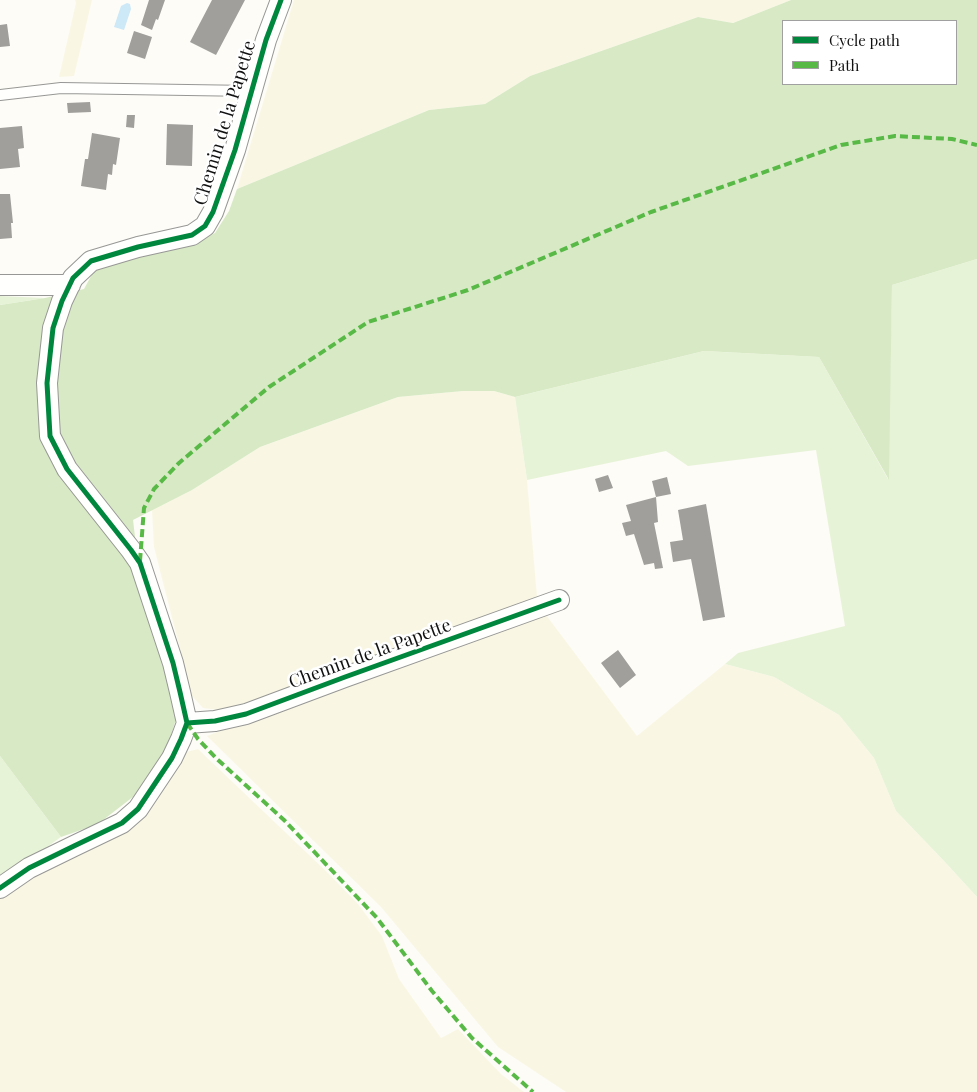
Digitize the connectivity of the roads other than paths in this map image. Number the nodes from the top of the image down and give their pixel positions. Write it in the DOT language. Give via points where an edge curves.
graph roads {
  1 [pos="281,0"];
  2 [pos="251,91"];
  3 [pos="0,95"];
  4 [pos="0,285"];
  5 [pos="70,285"];
  6 [pos="559,600"];
  7 [pos="187,723"];
  8 [pos="0,888"];
  1 -- 2 [label="street, Chemin de la Papette"];
  2 -- 3 [label="lane, Chemin de la Papette" via="61,88"];
  2 -- 5 [label="street, Chemin de la Papette" via="214,212 205,226 192,235 91,261"];
  4 -- 5 [label="street"];
  5 -- 7 [label="street, Chemin de la Papette" via="53,328 47,383 50,436 67,470 140,563 173,663"];
  6 -- 7 [label="street, Chemin de la Papette" via="246,714"];
  7 -- 8 [label="street" via="172,758 138,809 122,823 29,868"];
}
